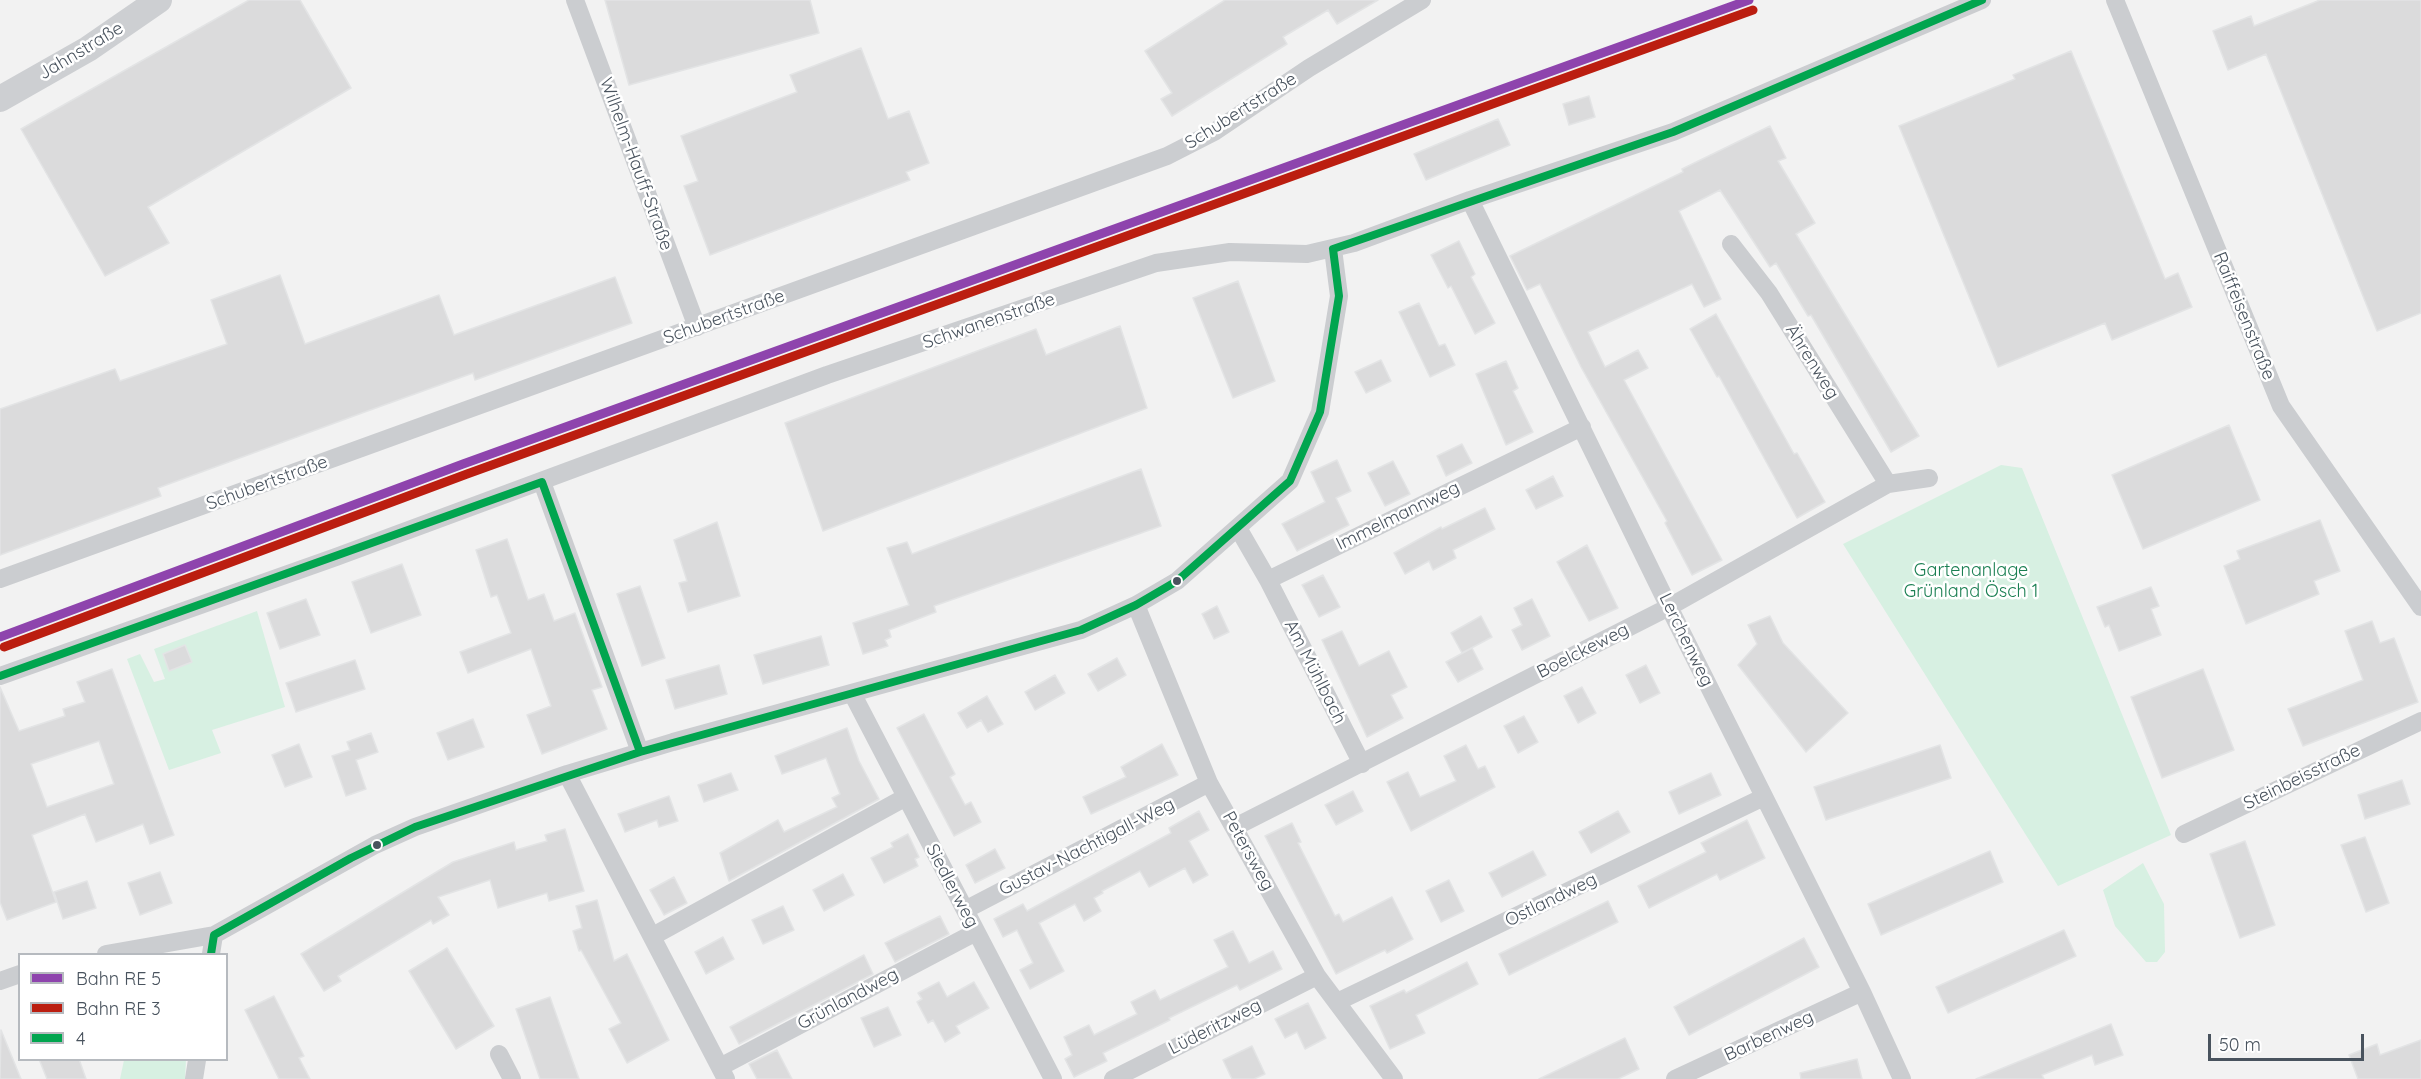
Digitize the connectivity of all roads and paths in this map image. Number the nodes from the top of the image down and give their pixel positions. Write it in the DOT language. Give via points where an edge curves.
graph roads {
  1 [pos="159,0"];
  2 [pos="575,0"];
  3 [pos="1422,0"];
  4 [pos="1982,0"];
  5 [pos="2115,0"];
  6 [pos="135,8"];
  7 [pos="0,99"];
  8 [pos="1470,200"];
  9 [pos="1731,244"];
  10 [pos="1333,249"];
  11 [pos="697,327"];
  12 [pos="1582,428"];
  13 [pos="1929,478"];
  14 [pos="542,482"];
  15 [pos="1888,484"];
  16 [pos="1238,528"];
  17 [pos="0,579"];
  18 [pos="1268,580"];
  19 [pos="1136,605"];
  20 [pos="2421,607"];
  21 [pos="1669,608"];
  22 [pos="0,676"];
  23 [pos="852,693"];
  24 [pos="2421,721"];
  25 [pos="640,752"];
  26 [pos="1362,764"];
  27 [pos="567,774"];
  28 [pos="1209,783"];
  29 [pos="906,797"];
  30 [pos="1764,797"];
  31 [pos="1235,827"];
  32 [pos="2184,834"];
  33 [pos="965,910"];
  34 [pos="976,932"];
  35 [pos="214,935"];
  36 [pos="653,936"];
  37 [pos="112,953"];
  38 [pos="212,953"];
  39 [pos="18,975"];
  40 [pos="1317,976"];
  41 [pos="0,981"];
  42 [pos="1862,992"];
  43 [pos="1337,1002"];
  44 [pos="499,1054"];
  45 [pos="197,1061"];
  46 [pos="723,1073"];
  47 [pos="194,1079"];
  48 [pos="512,1079"];
  49 [pos="1053,1079"];
  50 [pos="1113,1079"];
  51 [pos="1394,1079"];
  52 [pos="1675,1079"];
  53 [pos="1902,1079"];
  1 -- 6 [label="main road, Jahnstraße"];
  2 -- 11 [label="street, Wilhelm-Hauff-Straße"];
  3 -- 11 [label="street, Schubertstraße" via="1214,132 1167,156"];
  4 -- 8 [label="street, Schwanenstraße" via="1673,132"];
  5 -- 20 [label="street, Raiffeisenstraße" via="2281,406"];
  6 -- 7 [label="main road, Jahnstraße" via="88,49"];
  8 -- 10 [label="street, Schwanenstraße"];
  8 -- 12 [label="street, Lerchenweg"];
  9 -- 15 [label="street, Ährenweg" via="1769,293"];
  10 -- 14 [label="street, Schwanenstraße" via="1307,254 1230,252 1156,263 827,375"];
  10 -- 16 [label="street" via="1339,296 1320,412 1290,481"];
  11 -- 17 [label="street, Schubertstraße"];
  12 -- 18 [label="street, Immelmannweg"];
  12 -- 21 [label="street, Lerchenweg"];
  13 -- 15 [label="street, Boelckeweg"];
  14 -- 22 [label="street, Schwanenstraße"];
  14 -- 25 [label="street"];
  15 -- 21 [label="street, Boelckeweg"];
  16 -- 18 [label="street"];
  16 -- 19 [label="street" via="1177,581"];
  18 -- 26 [label="street, Am Mühlbach"];
  19 -- 23 [label="street" via="1081,630"];
  19 -- 28 [label="street, Petersweg"];
  21 -- 26 [label="street, Boelckeweg"];
  21 -- 30 [label="street, Lerchenweg"];
  23 -- 25 [label="street"];
  23 -- 29 [label="street, Siedlerweg"];
  24 -- 32 [label="street, Steinbeisstraße"];
  25 -- 27 [label="street"];
  26 -- 31 [label="street, Boelckeweg"];
  27 -- 35 [label="street" via="415,827"];
  27 -- 36 [label="street, Grünlandweg"];
  28 -- 31 [label="street, Petersweg"];
  28 -- 33 [label="street, Gustav-Nachtigall-Weg"];
  29 -- 33 [label="street, Siedlerweg"];
  29 -- 36 [label="street"];
  30 -- 42 [label="street, Lerchenweg"];
  30 -- 43 [label="street, Ostlandweg"];
  31 -- 40 [label="street, Petersweg"];
  33 -- 34 [label="street, Siedlerweg"];
  34 -- 46 [label="street, Grünlandweg"];
  34 -- 49 [label="street, Siedlerweg"];
  35 -- 37 [label="street"];
  35 -- 38 [label="street"];
  36 -- 46 [label="street, Grünlandweg"];
  39 -- 41 [label="street"];
  40 -- 43 [label="street, Petersweg"];
  40 -- 50 [label="street, Lüderitzweg"];
  42 -- 52 [label="street, Barbenweg"];
  42 -- 53 [label="street, Lerchenweg"];
  43 -- 51 [label="street, Petersweg"];
  44 -- 48 [label="street"];
  45 -- 47 [label="street"];
}
